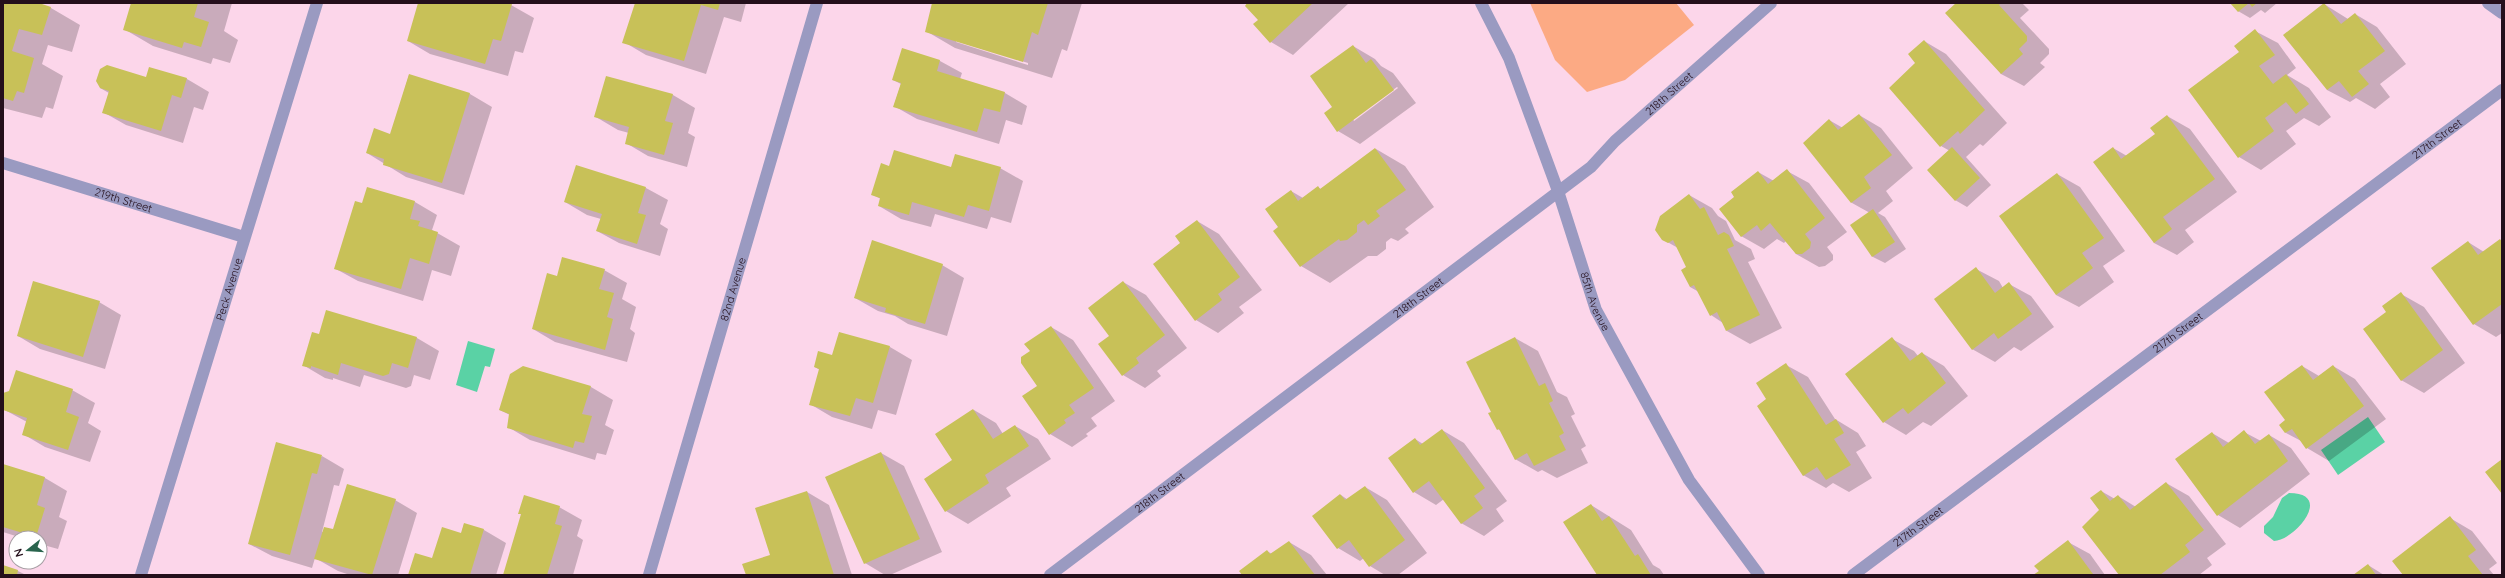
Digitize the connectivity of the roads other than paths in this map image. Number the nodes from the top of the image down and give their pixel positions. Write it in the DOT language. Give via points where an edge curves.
graph roads {
  1 [pos="317,3"];
  2 [pos="817,3"];
  3 [pos="1481,3"];
  4 [pos="1772,3"];
  5 [pos="2488,3"];
  6 [pos="2502,13"];
  7 [pos="2502,90"];
  8 [pos="3,163"];
  9 [pos="1558,192"];
  10 [pos="244,237"];
  11 [pos="141,575"];
  12 [pos="649,575"];
  13 [pos="1050,575"];
  14 [pos="1759,575"];
  15 [pos="1853,575"];
  1 -- 10 [label="street, Peck Avenue"];
  2 -- 12 [label="street, 82nd Avenue"];
  3 -- 9 [label="street, 85th Avenue" via="1509,58"];
  4 -- 9 [label="street, 218th Street" via="1615,141 1591,167"];
  5 -- 6 [label="street"];
  7 -- 15 [label="street, 217th Street"];
  8 -- 10 [label="street, 219th Street"];
  9 -- 13 [label="street, 218th Street"];
  9 -- 14 [label="street, 85th Avenue" via="1596,310 1689,480"];
  10 -- 11 [label="street, Peck Avenue"];
}
